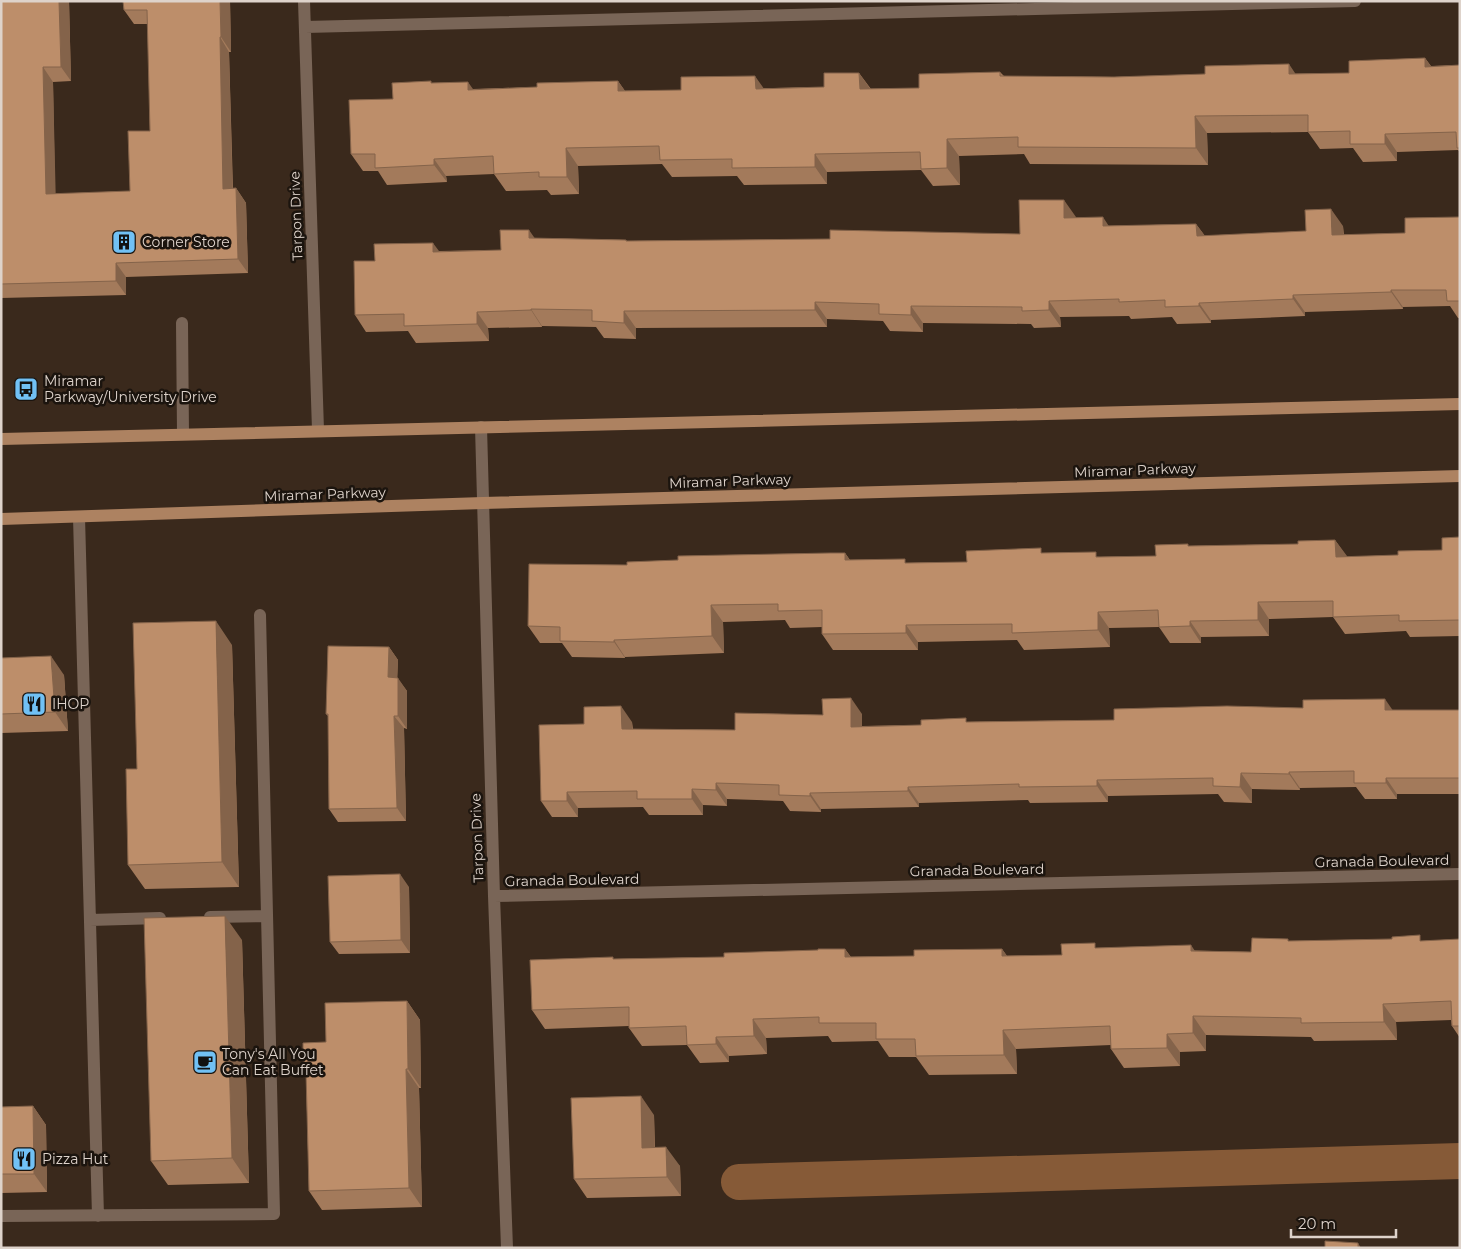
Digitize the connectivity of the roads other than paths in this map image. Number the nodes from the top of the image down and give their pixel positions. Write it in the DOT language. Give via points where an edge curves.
graph roads {
  1 [pos="304,1"];
  2 [pos="1355,1"];
  3 [pos="305,27"];
  4 [pos="182,323"];
  5 [pos="1460,404"];
  6 [pos="481,427"];
  7 [pos="318,430"];
  8 [pos="183,434"];
  9 [pos="1,439"];
  10 [pos="1460,476"];
  11 [pos="483,503"];
  12 [pos="79,517"];
  13 [pos="1,519"];
  14 [pos="260,615"];
  15 [pos="1460,874"];
  16 [pos="494,896"];
  17 [pos="267,916"];
  18 [pos="198,917"];
  19 [pos="169,918"];
  20 [pos="90,920"];
  21 [pos="1,1216"];
  22 [pos="98,1216"];
  23 [pos="507,1248"];
  1 -- 3 [label="street, Tarpon Drive"];
  2 -- 3 [label="street"];
  3 -- 7 [label="street, Tarpon Drive"];
  4 -- 8 [label="street"];
  5 -- 6 [label="main road"];
  6 -- 7 [label="main road"];
  6 -- 11 [label="street, Tarpon Drive"];
  7 -- 8 [label="main road"];
  8 -- 9 [label="main road"];
  10 -- 11 [label="main road, Miramar Parkway"];
  11 -- 12 [label="main road, Miramar Parkway"];
  11 -- 16 [label="street, Tarpon Drive"];
  12 -- 13 [label="main road, Miramar Parkway"];
  12 -- 20 [label="street"];
  14 -- 17 [label="street"];
  15 -- 16 [label="street, Granada Boulevard"];
  16 -- 23 [label="street, Tarpon Drive"];
  17 -- 18 [label="street"];
  17 -- 22 [label="street" via="274,1214"];
  19 -- 20 [label="street"];
  20 -- 22 [label="street"];
  21 -- 22 [label="street"];
}
